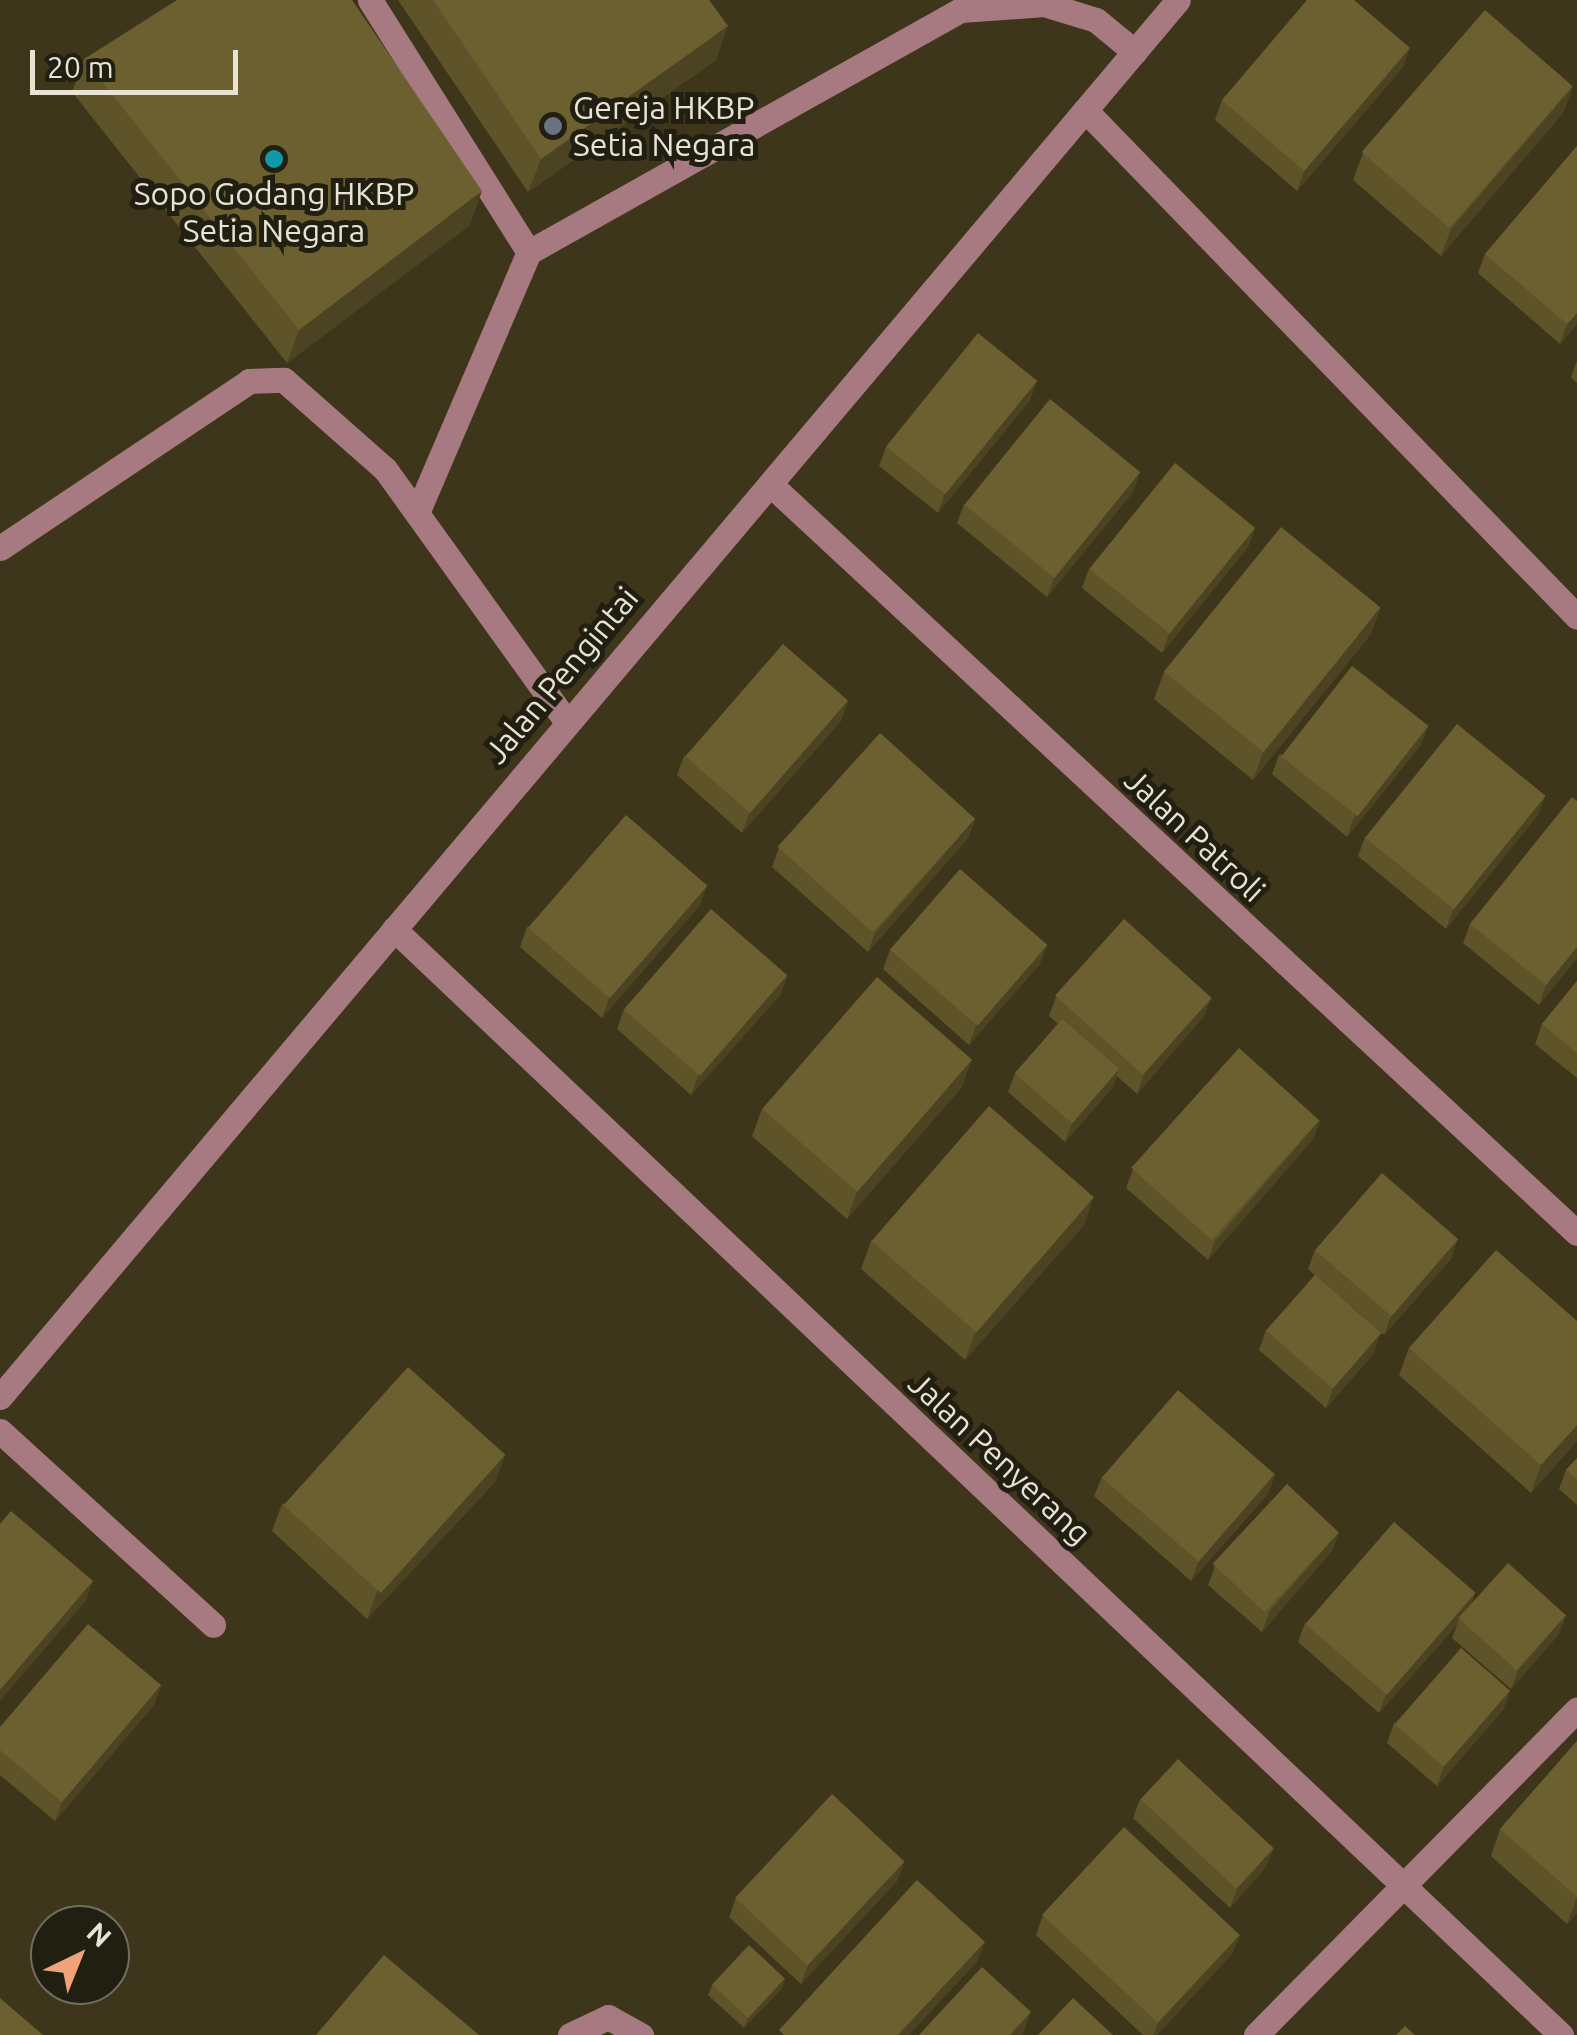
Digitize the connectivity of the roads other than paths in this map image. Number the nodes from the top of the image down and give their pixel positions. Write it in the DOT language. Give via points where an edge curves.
graph roads {
  1 [pos="370,0"];
  2 [pos="1178,0"];
  3 [pos="1044,2"];
  4 [pos="1135,52"];
  5 [pos="1085,110"];
  6 [pos="529,252"];
  7 [pos="770,484"];
  8 [pos="417,513"];
  9 [pos="0,548"];
  10 [pos="1577,616"];
  11 [pos="564,718"];
  12 [pos="394,929"];
  13 [pos="1577,1233"];
  14 [pos="0,1397"];
  15 [pos="0,1431"];
  16 [pos="213,1625"];
  17 [pos="1577,1710"];
  18 [pos="1403,1886"];
  19 [pos="634,2029"];
  20 [pos="570,2035"];
  21 [pos="1256,2035"];
  22 [pos="1561,2035"];
  1 -- 6 [label="street"];
  2 -- 4 [label="street, Jalan Pengintai"];
  3 -- 4 [label="street" via="1096,20"];
  3 -- 6 [label="street" via="961,10"];
  4 -- 5 [label="street, Jalan Pengintai"];
  5 -- 7 [label="street, Jalan Pengintai"];
  5 -- 10 [label="street"];
  6 -- 8 [label="street"];
  7 -- 11 [label="street, Jalan Pengintai"];
  7 -- 13 [label="street, Jalan Patroli"];
  8 -- 9 [label="street" via="308,392 266,376"];
  8 -- 11 [label="street"];
  11 -- 12 [label="street, Jalan Pengintai"];
  12 -- 14 [label="street, Jalan Pengintai"];
  12 -- 18 [label="street, Jalan Penyerang"];
  15 -- 16 [label="street"];
  17 -- 18 [label="street"];
  18 -- 21 [label="street"];
  18 -- 22 [label="street, Jalan Penyerang"];
  19 -- 20 [label="street" via="594,2018"];
}
